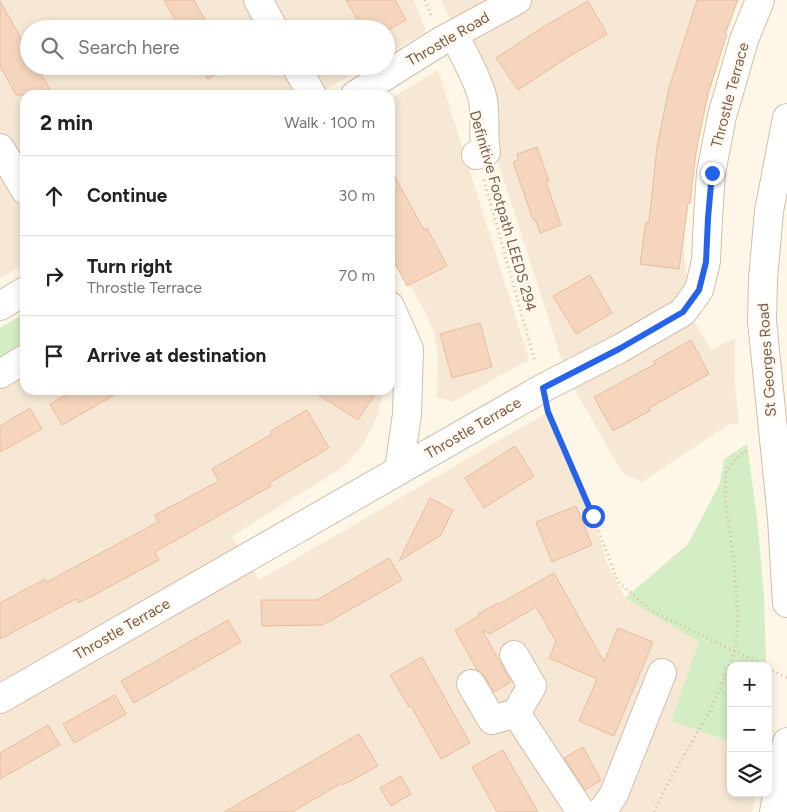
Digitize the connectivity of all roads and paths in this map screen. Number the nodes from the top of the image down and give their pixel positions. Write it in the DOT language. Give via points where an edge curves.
graph roads {
  1 [pos="258,0"];
  2 [pos="517,0"];
  3 [pos="760,0"];
  4 [pos="269,20"];
  5 [pos="454,35"];
  6 [pos="395,70"];
  7 [pos="301,75"];
  8 [pos="387,75"];
  9 [pos="309,90"];
  10 [pos="363,90"];
  11 [pos="787,118"];
  12 [pos="0,148"];
  13 [pos="476,155"];
  14 [pos="20,182"];
  15 [pos="20,294"];
  16 [pos="0,306"];
  17 [pos="395,317"];
  18 [pos="20,362"];
  19 [pos="0,374"];
  20 [pos="543,388"];
  21 [pos="774,443"];
  22 [pos="400,470"];
  23 [pos="787,603"];
  24 [pos="735,651"];
  25 [pos="514,655"];
  26 [pos="757,662"];
  27 [pos="772,670"];
  28 [pos="662,672"];
  29 [pos="787,678"];
  30 [pos="470,684"];
  31 [pos="0,699"];
  32 [pos="516,713"];
  33 [pos="787,742"];
  34 [pos="582,812"];
  35 [pos="600,812"];
  36 [pos="654,812"];
  37 [pos="774,812"];
  1 -- 4 [label="street"];
  2 -- 5 [label="street, Throstle Road"];
  3 -- 20 [label="street, Throstle Terrace" via="744,40 722,116 712,173 706,262 699,290 683,312"];
  5 -- 6 [label="street, Throstle Road"];
  5 -- 13 [label="street" via="482,98 486,152"];
  7 -- 9 [label="street"];
  8 -- 10 [label="street, Throstle Road"];
  11 -- 21 [label="street, St Georges Road" via="769,211 763,279 762,321"];
  12 -- 14 [label="street"];
  13 -- 20 [label="path, Definitive Footpath LEEDS 294"];
  15 -- 16 [label="street"];
  17 -- 22 [label="street, Throstle Terrace" via="409,349 407,414"];
  18 -- 19 [label="street"];
  20 -- 22 [label="street, Throstle Terrace"];
  20 -- 24 [label="path, Definitive Footpath LEEDS 294" via="548,412 618,582 654,612"];
  21 -- 23 [label="street, St Georges Road"];
  21 -- 24 [label="path" via="743,452 726,470 725,499 738,618"];
  22 -- 31 [label="street, Throstle Terrace"];
  24 -- 26 [label="path"];
  24 -- 36 [label="path" via="712,709"];
  25 -- 32 [label="street" via="532,686"];
  27 -- 29 [label="path"];
  28 -- 35 [label="street" via="614,794"];
  30 -- 32 [label="street" via="492,720"];
  32 -- 34 [label="street"];
  33 -- 37 [label="street"];
}
